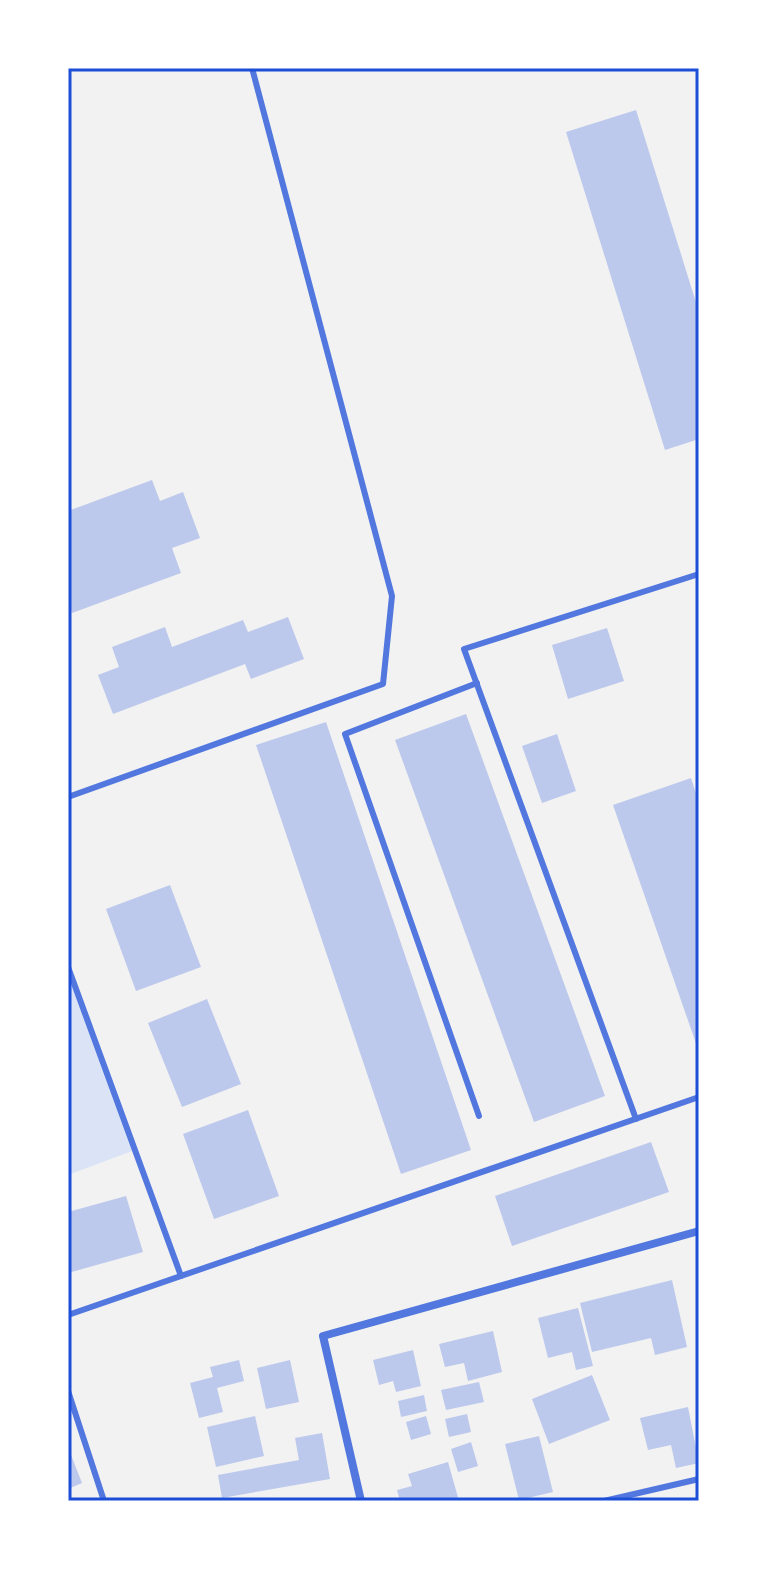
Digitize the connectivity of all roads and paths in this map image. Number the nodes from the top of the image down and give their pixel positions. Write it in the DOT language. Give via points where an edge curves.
graph roads {
  1 [pos="252,68"];
  2 [pos="699,574"];
  3 [pos="477,683"];
  4 [pos="68,797"];
  5 [pos="68,967"];
  6 [pos="699,1097"];
  7 [pos="479,1116"];
  8 [pos="636,1119"];
  9 [pos="699,1231"];
  10 [pos="181,1276"];
  11 [pos="68,1315"];
  12 [pos="68,1391"];
  13 [pos="699,1479"];
  14 [pos="104,1501"];
  15 [pos="361,1501"];
  16 [pos="604,1501"];
  1 -- 4 [label="lane" via="392,596 383,684"];
  2 -- 3 [label="lane" via="464,649"];
  3 -- 7 [label="lane" via="345,734"];
  3 -- 8 [label="lane"];
  5 -- 10 [label="lane"];
  6 -- 8 [label="lane"];
  8 -- 10 [label="lane"];
  9 -- 15 [label="street" via="323,1336"];
  10 -- 11 [label="lane"];
  12 -- 14 [label="lane"];
  13 -- 16 [label="lane"];
}
